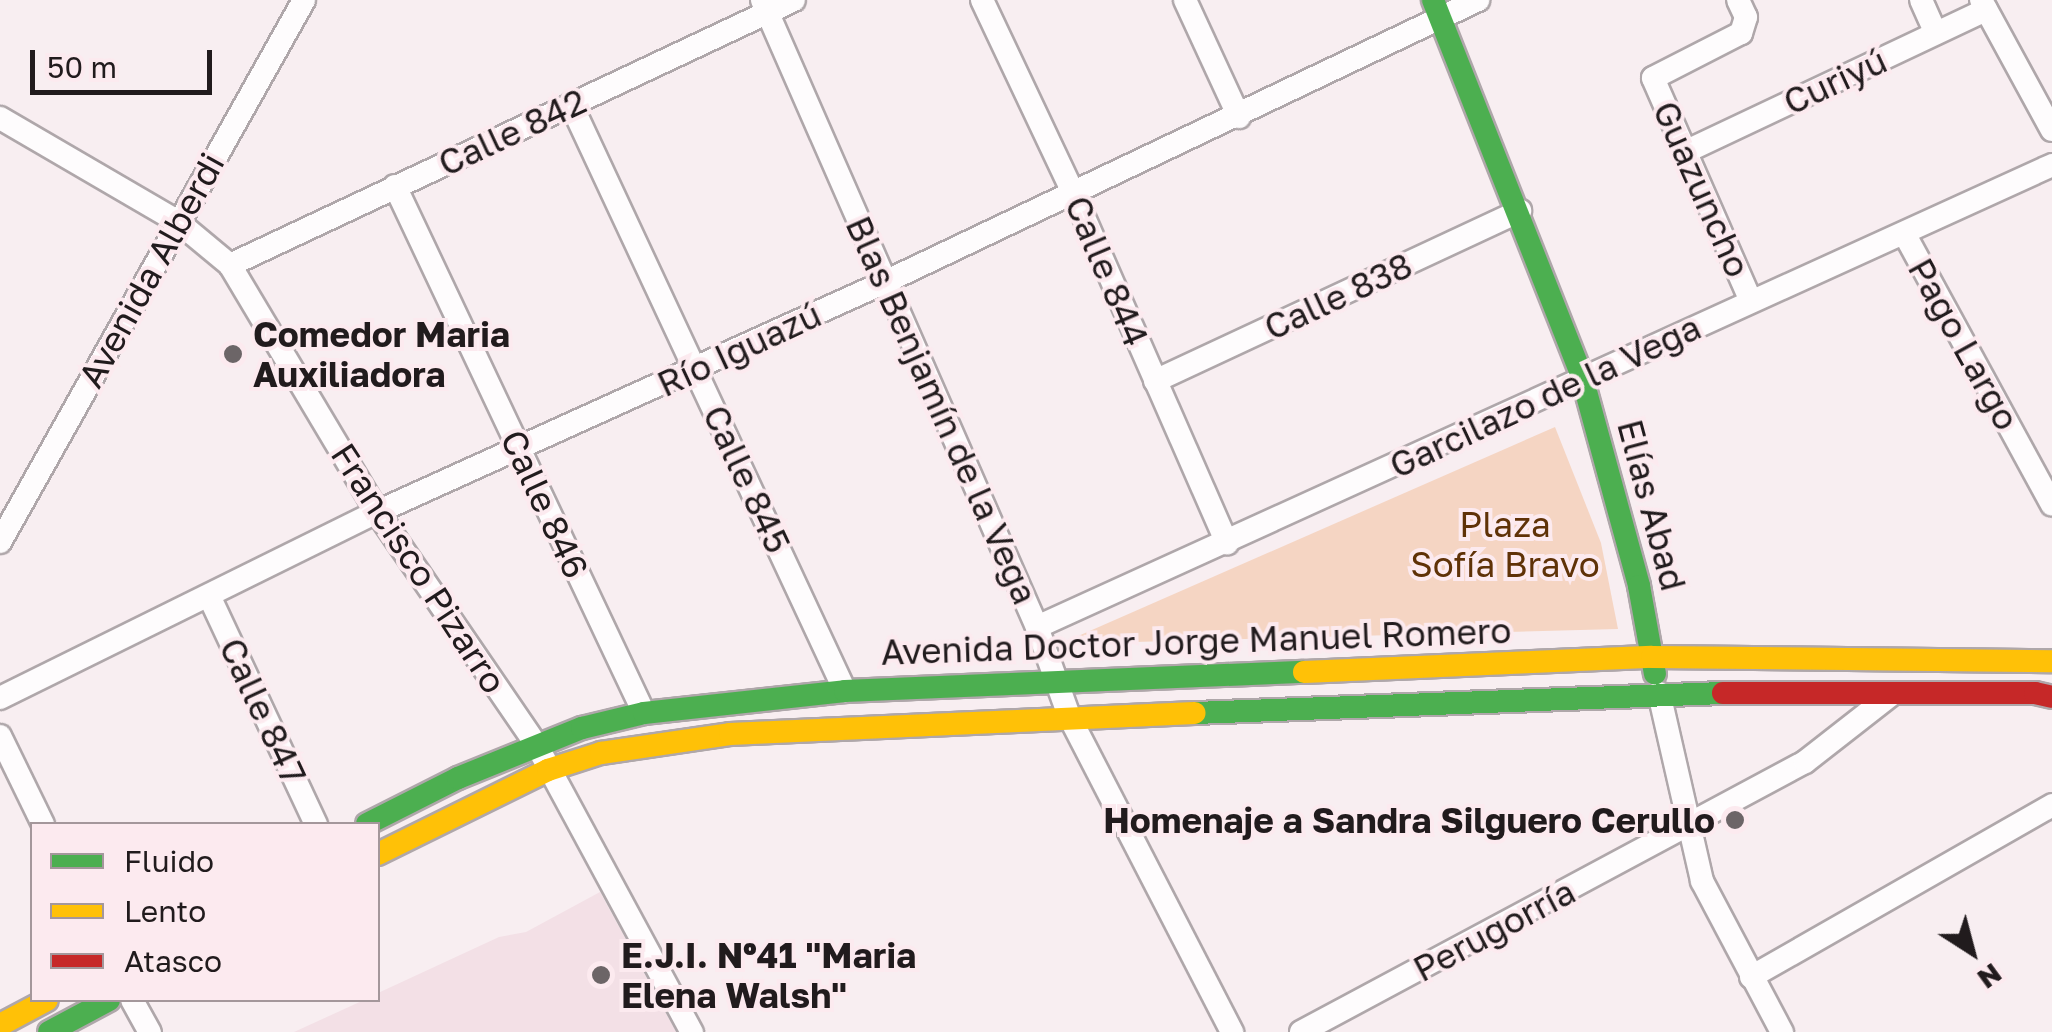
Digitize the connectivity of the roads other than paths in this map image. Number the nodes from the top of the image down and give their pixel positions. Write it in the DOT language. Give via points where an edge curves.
graph roads {
  1 [pos="304,0"];
  2 [pos="794,0"];
  3 [pos="982,0"];
  4 [pos="1185,0"];
  5 [pos="1478,0"];
  6 [pos="1738,0"];
  7 [pos="1921,0"];
  8 [pos="1983,5"];
  9 [pos="765,6"];
  10 [pos="1437,9"];
  11 [pos="1936,33"];
  12 [pos="572,104"];
  13 [pos="1239,116"];
  14 [pos="0,118"];
  15 [pos="2052,130"];
  16 [pos="1685,152"];
  17 [pos="2052,165"];
  18 [pos="395,186"];
  19 [pos="1072,190"];
  20 [pos="1520,211"];
  21 [pos="178,221"];
  22 [pos="1905,235"];
  23 [pos="230,265"];
  24 [pos="886,282"];
  25 [pos="1751,301"];
  26 [pos="696,368"];
  27 [pos="1582,377"];
  28 [pos="1155,381"];
  29 [pos="520,450"];
  30 [pos="2052,505"];
  31 [pos="378,512"];
  32 [pos="0,542"];
  33 [pos="1228,543"];
  34 [pos="210,598"];
  35 [pos="1038,627"];
  36 [pos="1652,656"];
  37 [pos="2052,661"];
  38 [pos="1057,681"];
  39 [pos="845,691"];
  40 [pos="1659,693"];
  41 [pos="1892,694"];
  42 [pos="0,698"];
  43 [pos="2052,698"];
  44 [pos="644,713"];
  45 [pos="1069,716"];
  46 [pos="0,736"];
  47 [pos="536,744"];
  48 [pos="548,770"];
  49 [pos="2052,805"];
  50 [pos="43,822"];
  51 [pos="315,822"];
  52 [pos="371,822"];
  53 [pos="1688,828"];
  54 [pos="380,853"];
  55 [pos="1751,978"];
  56 [pos="43,1002"];
  57 [pos="104,1002"];
  58 [pos="133,1002"];
  59 [pos="0,1025"];
  60 [pos="49,1032"];
  61 [pos="150,1032"];
  62 [pos="692,1032"];
  63 [pos="1232,1032"];
  64 [pos="1300,1032"];
  65 [pos="1782,1032"];
  1 -- 21 [label="street, Avenida Alberdi"];
  2 -- 9 [label="street, Calle 842"];
  3 -- 19 [label="street, Calle 844"];
  4 -- 13 [label="street"];
  5 -- 10 [label="street, Río Iguazú"];
  6 -- 16 [label="street, Guazuncho" via="1746,17 1742,34 1654,78"];
  7 -- 11 [label="street"];
  8 -- 11 [label="street, Curiyú"];
  8 -- 15 [label="street"];
  9 -- 12 [label="street, Calle 842"];
  9 -- 24 [label="street, Blas Benjamín de la Vega"];
  10 -- 13 [label="street, Río Iguazú"];
  10 -- 20 [label="main road, Elías Abad"];
  11 -- 16 [label="street, Curiyú"];
  12 -- 18 [label="street, Calle 842"];
  12 -- 26 [label="street, Calle 845"];
  13 -- 19 [label="street, Río Iguazú"];
  14 -- 21 [label="street, Francisco Pizarro"];
  16 -- 25 [label="street, Guazuncho"];
  17 -- 22 [label="street, Garcilazo de la Vega"];
  18 -- 23 [label="street, Calle 842"];
  18 -- 29 [label="street, Calle 846"];
  19 -- 24 [label="street, Río Iguazú"];
  19 -- 28 [label="street, Calle 844"];
  20 -- 27 [label="main road, Elías Abad"];
  20 -- 28 [label="street, Calle 838"];
  21 -- 23 [label="street, Francisco Pizarro"];
  21 -- 32 [label="street, Avenida Alberdi"];
  22 -- 25 [label="street, Garcilazo de la Vega"];
  22 -- 30 [label="street, Pago Largo"];
  23 -- 31 [label="street, Francisco Pizarro"];
  24 -- 26 [label="street, Río Iguazú"];
  24 -- 35 [label="street, Blas Benjamín de la Vega"];
  25 -- 27 [label="street, Garcilazo de la Vega"];
  26 -- 29 [label="street, Río Iguazú"];
  26 -- 39 [label="street, Calle 845"];
  27 -- 33 [label="street, Garcilazo de la Vega"];
  27 -- 36 [label="main road, Elías Abad"];
  28 -- 33 [label="street, Calle 844"];
  29 -- 31 [label="street, Río Iguazú"];
  29 -- 44 [label="street, Calle 846"];
  31 -- 34 [label="street, Río Iguazú"];
  31 -- 47 [label="street, Francisco Pizarro"];
  33 -- 35 [label="street, Garcilazo de la Vega"];
  34 -- 42 [label="street, Río Iguazú"];
  34 -- 51 [label="street, Calle 847"];
  35 -- 38 [label="street, Blas Benjamín de la Vega"];
  36 -- 37 [label="main road, Avenida Doctor Jorge Manuel Romero"];
  36 -- 38 [label="main road, Avenida Doctor Jorge Manuel Romero"];
  36 -- 40 [label="main road, Elías Abad"];
  38 -- 39 [label="main road, Avenida Doctor Jorge Manuel Romero"];
  38 -- 45 [label="street, Blas Benjamín de la Vega"];
  39 -- 44 [label="main road, Avenida Doctor Jorge Manuel Romero"];
  40 -- 41 [label="main road, Avenida Doctor Jorge Manuel Romero"];
  40 -- 45 [label="main road, Avenida Doctor Jorge Manuel Romero"];
  40 -- 53 [label="street, Elías Abad"];
  41 -- 43 [label="main road, Avenida Doctor Jorge Manuel Romero"];
  41 -- 53 [label="street, Perugorría" via="1806,762"];
  44 -- 47 [label="main road, Avenida Doctor Jorge Manuel Romero"];
  45 -- 48 [label="main road, Avenida Doctor Jorge Manuel Romero" via="730,734 601,753"];
  45 -- 63 [label="street, Blas Benjamín de la Vega"];
  46 -- 50 [label="street"];
  47 -- 48 [label="street, Francisco Pizarro"];
  47 -- 52 [label="main road, Avenida Doctor Jorge Manuel Romero"];
  48 -- 54 [label="main road, Avenida Doctor Jorge Manuel Romero"];
  48 -- 62 [label="street, Francisco Pizarro"];
  49 -- 55 [label="street"];
  53 -- 55 [label="street, Elías Abad" via="1702,881"];
  53 -- 64 [label="street, Perugorría"];
  55 -- 65 [label="street, Elías Abad"];
  56 -- 59 [label="main road"];
  57 -- 60 [label="main road"];
  58 -- 61 [label="street"];
}
